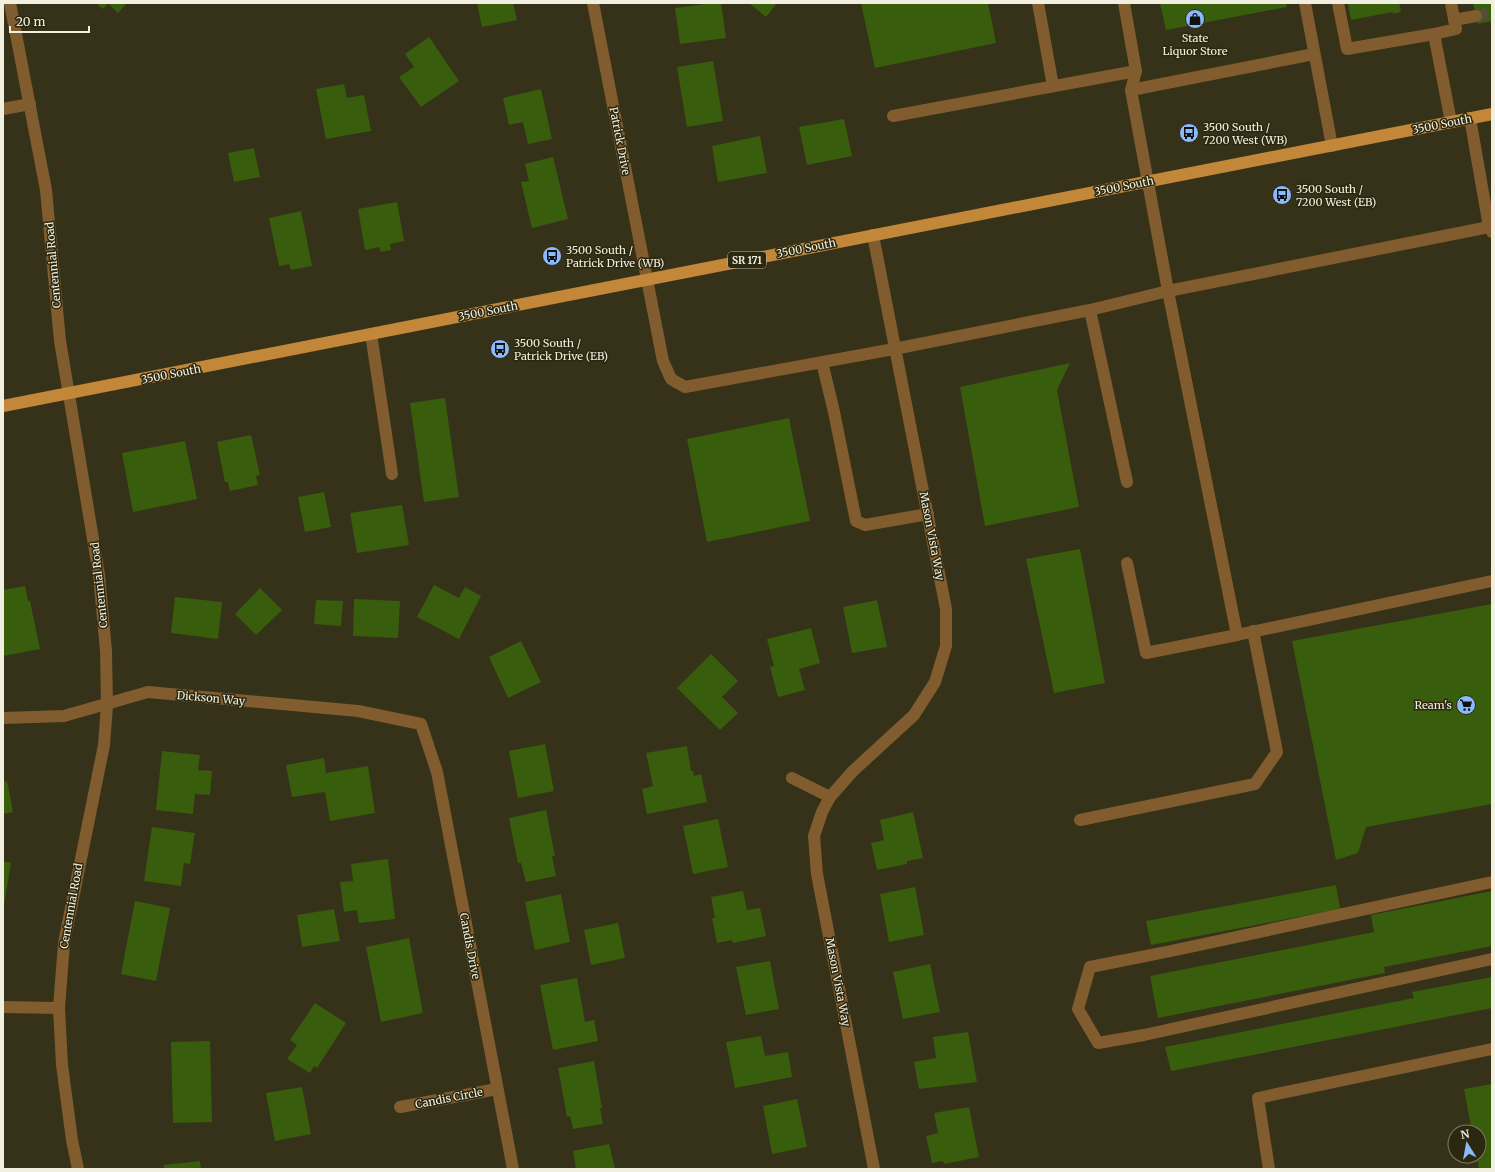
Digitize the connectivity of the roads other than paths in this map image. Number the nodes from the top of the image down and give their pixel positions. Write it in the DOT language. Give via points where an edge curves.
graph roads {
  1 [pos="10,3"];
  2 [pos="593,3"];
  3 [pos="1038,3"];
  4 [pos="1124,3"];
  5 [pos="1304,3"];
  6 [pos="1338,3"];
  7 [pos="1451,3"];
  8 [pos="1476,16"];
  9 [pos="1454,20"];
  10 [pos="1434,34"];
  11 [pos="1314,54"];
  12 [pos="1136,71"];
  13 [pos="1053,86"];
  14 [pos="1131,90"];
  15 [pos="30,104"];
  16 [pos="3,109"];
  17 [pos="1492,114"];
  18 [pos="893,116"];
  19 [pos="1470,118"];
  20 [pos="1451,122"];
  21 [pos="1332,146"];
  22 [pos="1147,182"];
  23 [pos="1491,230"];
  24 [pos="873,235"];
  25 [pos="648,280"];
  26 [pos="1168,291"];
  27 [pos="1090,310"];
  28 [pos="371,334"];
  29 [pos="894,349"];
  30 [pos="822,362"];
  31 [pos="68,394"];
  32 [pos="3,406"];
  33 [pos="392,474"];
  34 [pos="1127,482"];
  35 [pos="928,514"];
  36 [pos="1127,563"];
  37 [pos="1492,581"];
  38 [pos="1253,631"];
  39 [pos="1237,635"];
  40 [pos="106,705"];
  41 [pos="3,718"];
  42 [pos="422,724"];
  43 [pos="792,778"];
  44 [pos="830,797"];
  45 [pos="1080,820"];
  46 [pos="1492,882"];
  47 [pos="1492,959"];
  48 [pos="3,1007"];
  49 [pos="59,1008"];
  50 [pos="1492,1048"];
  51 [pos="497,1089"];
  52 [pos="400,1108"];
  53 [pos="78,1169"];
  54 [pos="513,1169"];
  55 [pos="874,1169"];
  56 [pos="1269,1169"];
  1 -- 15 [label="street, Centennial Road"];
  2 -- 25 [label="street, Patrick Drive"];
  3 -- 13 [label="street"];
  4 -- 12 [label="street"];
  5 -- 11 [label="street"];
  6 -- 10 [label="street" via="1347,49"];
  7 -- 9 [label="street"];
  8 -- 9 [label="street"];
  9 -- 10 [label="street" via="1456,29"];
  10 -- 20 [label="street"];
  11 -- 14 [label="street"];
  11 -- 21 [label="street"];
  12 -- 13 [label="street"];
  12 -- 14 [label="street"];
  13 -- 18 [label="street"];
  14 -- 22 [label="street"];
  15 -- 16 [label="street"];
  15 -- 31 [label="street, Centennial Road" via="46,190 60,341"];
  17 -- 19 [label="main road, 3500 South / SR 171"];
  19 -- 20 [label="main road, 3500 South / SR 171"];
  19 -- 23 [label="street"];
  20 -- 21 [label="main road, 3500 South / SR 171"];
  21 -- 22 [label="main road, 3500 South / SR 171"];
  22 -- 24 [label="main road, 3500 South / SR 171"];
  22 -- 26 [label="street"];
  23 -- 26 [label="street, Patrick Drive"];
  24 -- 25 [label="main road, 3500 South / SR 171"];
  24 -- 29 [label="street, Mason Vista Way"];
  25 -- 28 [label="main road, 3500 South / SR 171"];
  25 -- 30 [label="street, Patrick Drive" via="663,361 671,380 685,388"];
  26 -- 27 [label="street, Patrick Drive"];
  26 -- 39 [label="street"];
  27 -- 29 [label="street, Patrick Drive"];
  27 -- 34 [label="street"];
  28 -- 31 [label="main road, 3500 South / SR 171"];
  28 -- 33 [label="street"];
  29 -- 30 [label="street, Patrick Drive"];
  29 -- 35 [label="street, Mason Vista Way"];
  30 -- 35 [label="street" via="856,521 865,524"];
  31 -- 32 [label="main road, 3500 South / SR 171"];
  31 -- 40 [label="street, Centennial Road" via="99,575 106,651"];
  35 -- 44 [label="street, Mason Vista Way" via="946,609 946,646 934,682 914,715 853,771"];
  36 -- 39 [label="street" via="1146,653"];
  37 -- 38 [label="street"];
  38 -- 39 [label="street"];
  38 -- 45 [label="street" via="1277,752 1255,784"];
  40 -- 41 [label="street, Dickson Way" via="64,716"];
  40 -- 42 [label="street, Dickson Way" via="148,692 358,711"];
  40 -- 49 [label="street, Centennial Road" via="104,745 64,943"];
  42 -- 51 [label="street, Candis Drive" via="437,772"];
  43 -- 44 [label="street"];
  44 -- 55 [label="street, Mason Vista Way" via="814,836 817,874"];
  46 -- 47 [label="street" via="1178,950 1090,966 1078,1009 1098,1043"];
  48 -- 49 [label="street"];
  49 -- 53 [label="street, Centennial Road" via="62,1065"];
  50 -- 56 [label="street" via="1258,1098"];
  51 -- 52 [label="street, Candis Circle"];
  51 -- 54 [label="street, Candis Drive"];
}
